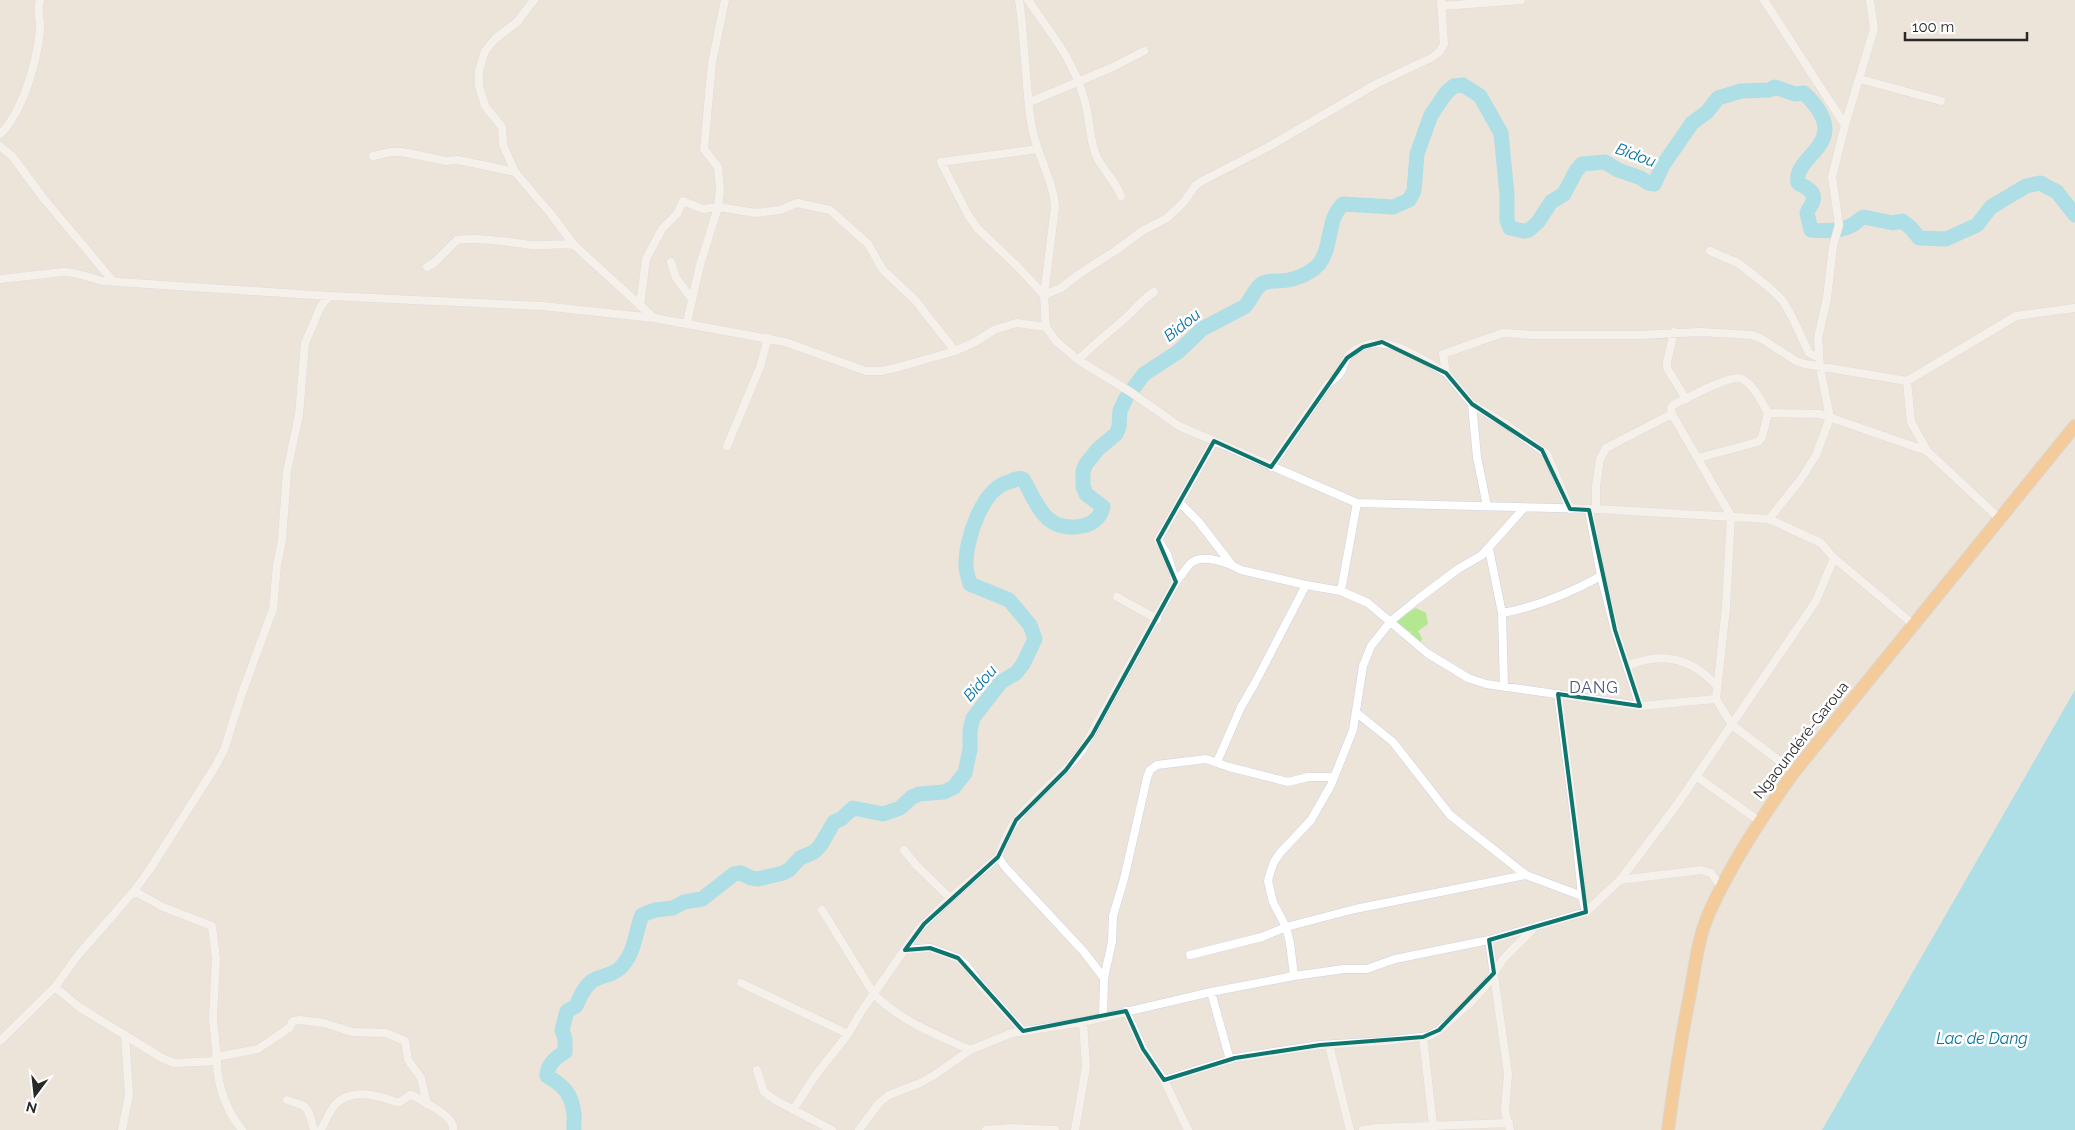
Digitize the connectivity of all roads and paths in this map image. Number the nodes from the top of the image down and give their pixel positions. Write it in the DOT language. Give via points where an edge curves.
graph roads {
  1 [pos="40,0"];
  2 [pos="534,0"];
  3 [pos="725,0"];
  4 [pos="1028,0"];
  5 [pos="1522,0"];
  6 [pos="1764,0"];
  7 [pos="1870,0"];
  8 [pos="1442,3"];
  9 [pos="1019,4"];
  10 [pos="1144,51"];
  11 [pos="1860,79"];
  12 [pos="1079,81"];
  13 [pos="1941,101"];
  14 [pos="1030,102"];
  15 [pos="1844,125"];
  16 [pos="0,134"];
  17 [pos="0,146"];
  18 [pos="1038,149"];
  19 [pos="373,156"];
  20 [pos="515,172"];
  21 [pos="1121,196"];
  22 [pos="718,207"];
  23 [pos="574,245"];
  24 [pos="1710,251"];
  25 [pos="671,262"];
  26 [pos="427,267"];
  27 [pos="0,279"];
  28 [pos="113,282"];
  29 [pos="1154,292"];
  30 [pos="1044,295"];
  31 [pos="329,296"];
  32 [pos="692,299"];
  33 [pos="640,306"];
  34 [pos="2075,308"];
  35 [pos="654,318"];
  36 [pos="687,322"];
  37 [pos="1046,327"];
  38 [pos="1674,332"];
  39 [pos="768,338"];
  40 [pos="955,351"];
  41 [pos="1078,360"];
  42 [pos="1819,363"];
  43 [pos="1446,373"];
  44 [pos="1907,381"];
  45 [pos="1686,398"];
  46 [pos="1472,404"];
  47 [pos="1768,413"];
  48 [pos="1672,414"];
  49 [pos="1830,418"];
  50 [pos="2075,426"];
  51 [pos="1214,441"];
  52 [pos="728,446"];
  53 [pos="1927,451"];
  54 [pos="1698,458"];
  55 [pos="1271,467"];
  56 [pos="1180,503"];
  57 [pos="1357,503"];
  58 [pos="1487,506"];
  59 [pos="1524,508"];
  60 [pos="1570,509"];
  61 [pos="1593,509"];
  62 [pos="1732,516"];
  63 [pos="1769,519"];
  64 [pos="2001,520"];
  65 [pos="1489,549"];
  66 [pos="1834,558"];
  67 [pos="1232,565"];
  68 [pos="1601,576"];
  69 [pos="1176,582"];
  70 [pos="1306,585"];
  71 [pos="1341,591"];
  72 [pos="1117,597"];
  73 [pos="1502,613"];
  74 [pos="1157,619"];
  75 [pos="1390,621"];
  76 [pos="1914,625"];
  77 [pos="1627,666"];
  78 [pos="1717,686"];
  79 [pos="1504,687"];
  80 [pos="1558,694"];
  81 [pos="1716,699"];
  82 [pos="1640,706"];
  83 [pos="1357,713"];
  84 [pos="1732,725"];
  85 [pos="1217,762"];
  86 [pos="1794,772"];
  87 [pos="1696,776"];
  88 [pos="1334,777"];
  89 [pos="1759,820"];
  90 [pos="904,850"];
  91 [pos="998,857"];
  92 [pos="1526,875"];
  93 [pos="1620,880"];
  94 [pos="1722,888"];
  95 [pos="134,890"];
  96 [pos="1582,896"];
  97 [pos="950,898"];
  98 [pos="822,910"];
  99 [pos="1586,912"];
  100 [pos="1536,925"];
  101 [pos="1286,927"];
  102 [pos="1489,940"];
  103 [pos="905,950"];
  104 [pos="1190,955"];
  105 [pos="1494,972"];
  106 [pos="1294,976"];
  107 [pos="1104,978"];
  108 [pos="740,983"];
  109 [pos="55,987"];
  110 [pos="1211,992"];
  111 [pos="874,994"];
  112 [pos="1126,1012"];
  113 [pos="1103,1017"];
  114 [pos="1083,1022"];
  115 [pos="1023,1031"];
  116 [pos="848,1034"];
  117 [pos="125,1035"];
  118 [pos="1424,1037"];
  119 [pos="0,1040"];
  120 [pos="1329,1045"];
  121 [pos="970,1050"];
  122 [pos="217,1059"];
  123 [pos="1230,1060"];
  124 [pos="757,1070"];
  125 [pos="1164,1080"];
  126 [pos="287,1100"];
  127 [pos="427,1104"];
  128 [pos="793,1110"];
  129 [pos="1433,1125"];
  130 [pos="1509,1126"];
  131 [pos="122,1130"];
  132 [pos="242,1130"];
  133 [pos="314,1130"];
  134 [pos="321,1130"];
  135 [pos="453,1130"];
  136 [pos="832,1130"];
  137 [pos="858,1130"];
  138 [pos="986,1130"];
  139 [pos="1055,1130"];
  140 [pos="1075,1130"];
  141 [pos="1188,1130"];
  142 [pos="1350,1130"];
  143 [pos="1363,1130"];
  144 [pos="1668,1130"];
  1 -- 16 [label="street" via="37,9 41,24 39,49 12,121"];
  2 -- 20 [label="street" via="517,22 485,51 479,71 481,96 486,109 502,127 503,145"];
  3 -- 22 [label="street" via="712,63 704,149 720,174"];
  4 -- 9 [label="street"];
  4 -- 12 [label="street" via="1060,44"];
  5 -- 8 [label="street"];
  6 -- 15 [label="street"];
  7 -- 11 [label="street" via="1874,29"];
  8 -- 30 [label="street" via="1444,44 1433,57 1376,84 1270,146 1202,181 1166,218 1061,288"];
  9 -- 14 [label="street"];
  10 -- 12 [label="street"];
  11 -- 13 [label="street"];
  11 -- 15 [label="street"];
  12 -- 14 [label="street"];
  12 -- 21 [label="street" via="1094,150"];
  14 -- 18 [label="street" via="1031,123"];
  15 -- 42 [label="street" via="1832,177 1839,224 1818,338"];
  17 -- 28 [label="street" via="12,156"];
  18 -- 30 [label="street" via="1055,207"];
  18 -- 30 [label="street" via="941,162 978,229"];
  19 -- 20 [label="street" via="402,152"];
  20 -- 23 [label="street"];
  22 -- 32 [label="street"];
  22 -- 33 [label="street" via="703,209 682,202 677,214 662,229 645,263"];
  22 -- 40 [label="street" via="763,214 802,203 834,213 868,244 883,270 915,300"];
  23 -- 26 [label="street" via="457,240"];
  23 -- 33 [label="street"];
  24 -- 42 [label="street" via="1738,263 1771,288 1783,301 1809,353"];
  25 -- 32 [label="street" via="676,278"];
  27 -- 28 [label="street" via="64,272"];
  28 -- 31 [label="street"];
  29 -- 41 [label="street"];
  30 -- 37 [label="street"];
  31 -- 35 [label="street" via="542,306"];
  31 -- 95 [label="street" via="305,343 299,415 287,471 273,609 216,767"];
  32 -- 36 [label="street"];
  33 -- 35 [label="street"];
  34 -- 44 [label="street" via="2016,316"];
  35 -- 36 [label="street"];
  36 -- 39 [label="street"];
  37 -- 40 [label="street" via="1016,324 994,330"];
  37 -- 41 [label="street" via="1056,342"];
  38 -- 42 [label="street" via="1752,335 1796,360"];
  38 -- 43 [label="street" via="1639,335 1503,333 1443,354"];
  38 -- 45 [label="street" via="1667,368"];
  39 -- 40 [label="street" via="800,346 866,371 899,367"];
  39 -- 52 [label="street" via="760,367"];
  41 -- 51 [label="street" via="1179,426"];
  42 -- 44 [label="street"];
  42 -- 49 [label="street"];
  43 -- 46 [label="street"];
  43 -- 55 [label="street" via="1386,343 1354,351"];
  44 -- 53 [label="street" via="1911,422"];
  45 -- 47 [label="street" via="1739,378 1751,387"];
  45 -- 48 [label="street" via="1673,404"];
  46 -- 58 [label="street" via="1477,458"];
  46 -- 60 [label="street" via="1547,454"];
  47 -- 49 [label="street" via="1813,413"];
  47 -- 54 [label="street" via="1758,442"];
  48 -- 54 [label="street"];
  48 -- 61 [label="street" via="1606,448 1600,459"];
  49 -- 53 [label="street"];
  49 -- 63 [label="street" via="1816,455"];
  50 -- 64 [label="highway, Ngaoundéré-Garoua"];
  51 -- 55 [label="street"];
  51 -- 56 [label="street"];
  53 -- 64 [label="street"];
  54 -- 62 [label="street"];
  55 -- 57 [label="street"];
  56 -- 67 [label="street"];
  56 -- 69 [label="street" via="1158,540 1172,565"];
  57 -- 58 [label="street"];
  57 -- 71 [label="street"];
  58 -- 59 [label="street"];
  59 -- 60 [label="street"];
  59 -- 65 [label="street"];
  60 -- 61 [label="street"];
  61 -- 62 [label="street"];
  61 -- 68 [label="street"];
  62 -- 63 [label="street"];
  62 -- 78 [label="street"];
  63 -- 66 [label="street" via="1815,538"];
  64 -- 76 [label="highway, Ngaoundéré-Garoua"];
  65 -- 73 [label="street"];
  65 -- 75 [label="street"];
  66 -- 76 [label="street"];
  66 -- 84 [label="street" via="1816,600"];
  67 -- 69 [label="street" via="1210,559 1195,560"];
  67 -- 70 [label="street"];
  68 -- 73 [label="street" via="1550,599"];
  68 -- 77 [label="street"];
  69 -- 74 [label="street"];
  70 -- 71 [label="street"];
  70 -- 85 [label="street" via="1240,707"];
  71 -- 75 [label="street" via="1368,603"];
  72 -- 74 [label="street"];
  73 -- 79 [label="street"];
  74 -- 91 [label="street" via="1081,752 1016,820"];
  75 -- 79 [label="street" via="1448,667 1468,678"];
  75 -- 83 [label="street" via="1371,646 1363,666"];
  76 -- 86 [label="highway, Ngaoundéré-Garoua"];
  77 -- 78 [label="street" via="1651,658 1680,660 1705,673"];
  77 -- 82 [label="street"];
  78 -- 81 [label="street"];
  79 -- 80 [label="street"];
  80 -- 82 [label="street"];
  80 -- 96 [label="street"];
  81 -- 82 [label="street"];
  81 -- 84 [label="street"];
  83 -- 88 [label="street"];
  83 -- 92 [label="street" via="1393,742 1450,815"];
  84 -- 86 [label="street"];
  84 -- 87 [label="street"];
  85 -- 88 [label="street" via="1288,782 1308,777"];
  85 -- 107 [label="street" via="1190,759 1157,765 1150,770 1113,916 1113,935"];
  86 -- 89 [label="highway, Ngaoundéré-Garoua"];
  87 -- 89 [label="street"];
  87 -- 93 [label="street"];
  88 -- 101 [label="street" via="1312,820 1280,853 1270,874 1268,881 1273,902"];
  89 -- 94 [label="highway, Ngaoundéré-Garoua"];
  90 -- 97 [label="street"];
  91 -- 97 [label="street"];
  91 -- 107 [label="street"];
  92 -- 96 [label="street"];
  92 -- 101 [label="street" via="1355,909"];
  93 -- 94 [label="street" via="1701,870 1711,873"];
  93 -- 99 [label="street"];
  94 -- 144 [label="highway, Ngaoundéré-Garoua" via="1700,940"];
  95 -- 109 [label="street"];
  95 -- 122 [label="street" via="163,907 212,926 216,959 213,1019"];
  96 -- 99 [label="street"];
  97 -- 103 [label="street" via="919,930"];
  98 -- 111 [label="street"];
  99 -- 100 [label="street"];
  100 -- 102 [label="street"];
  100 -- 105 [label="street"];
  101 -- 104 [label="street" via="1254,939"];
  101 -- 106 [label="street"];
  102 -- 105 [label="street"];
  102 -- 106 [label="street" via="1395,959 1367,969"];
  103 -- 111 [label="street"];
  103 -- 115 [label="street" via="930,948 958,958"];
  105 -- 118 [label="street" via="1484,988 1463,1009 1439,1030"];
  105 -- 130 [label="street" via="1508,1074 1505,1111"];
  106 -- 110 [label="street"];
  107 -- 113 [label="street"];
  108 -- 116 [label="street"];
  109 -- 117 [label="street" via="79,1007"];
  109 -- 119 [label="street"];
  110 -- 112 [label="street"];
  110 -- 123 [label="street"];
  111 -- 116 [label="street"];
  111 -- 121 [label="street" via="903,1017"];
  112 -- 113 [label="street"];
  112 -- 125 [label="street" via="1143,1049"];
  113 -- 114 [label="street"];
  114 -- 115 [label="street"];
  114 -- 140 [label="street" via="1086,1067"];
  115 -- 121 [label="street"];
  116 -- 128 [label="street"];
  117 -- 122 [label="street" via="174,1063"];
  117 -- 131 [label="street" via="129,1095"];
  118 -- 120 [label="street"];
  118 -- 129 [label="street"];
  120 -- 123 [label="street"];
  120 -- 142 [label="street"];
  121 -- 137 [label="street" via="934,1076 888,1095"];
  122 -- 127 [label="street" via="258,1049 289,1028 293,1021 324,1023 352,1032 386,1033 405,1041 408,1060 421,1078"];
  122 -- 132 [label="street" via="220,1086 227,1107"];
  123 -- 125 [label="street"];
  124 -- 128 [label="street" via="764,1092"];
  125 -- 141 [label="street"];
  126 -- 133 [label="street" via="308,1109"];
  127 -- 134 [label="street" via="410,1095 400,1102 360,1095 337,1102"];
  127 -- 135 [label="street" via="453,1122"];
  128 -- 136 [label="street"];
  129 -- 130 [label="street"];
  129 -- 143 [label="street"];
  138 -- 139 [label="street"];
}
